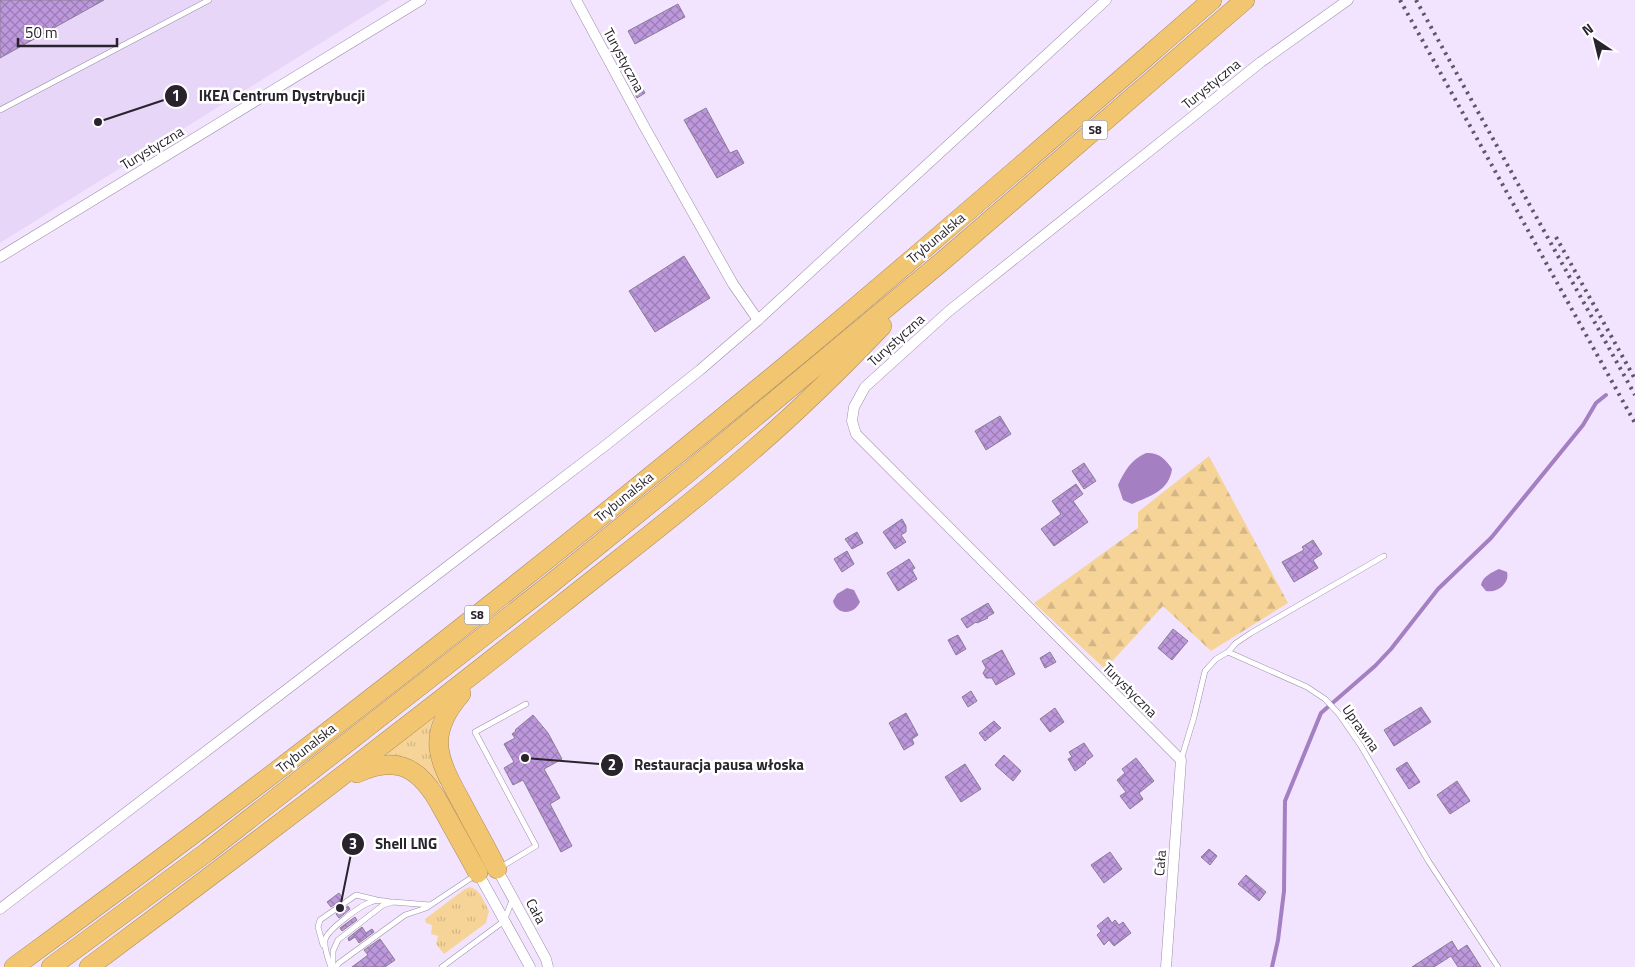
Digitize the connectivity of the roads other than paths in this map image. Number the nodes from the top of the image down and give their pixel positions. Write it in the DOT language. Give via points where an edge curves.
graph roads {
  1 [pos="209,0"];
  2 [pos="421,0"];
  3 [pos="576,0"];
  4 [pos="1106,0"];
  5 [pos="1212,0"];
  6 [pos="1245,0"];
  7 [pos="1348,0"];
  8 [pos="0,110"];
  9 [pos="0,257"];
  10 [pos="945,259"];
  11 [pos="758,320"];
  12 [pos="1384,556"];
  13 [pos="1228,652"];
  14 [pos="476,673"];
  15 [pos="526,704"];
  16 [pos="1180,760"];
  17 [pos="335,782"];
  18 [pos="497,869"];
  19 [pos="478,873"];
  20 [pos="513,897"];
  21 [pos="380,900"];
  22 [pos="393,902"];
  23 [pos="431,905"];
  24 [pos="0,909"];
  25 [pos="504,921"];
  26 [pos="327,955"];
  27 [pos="14,967"];
  28 [pos="51,967"];
  29 [pos="89,967"];
  30 [pos="334,967"];
  31 [pos="442,967"];
  32 [pos="530,967"];
  33 [pos="548,967"];
  34 [pos="1166,967"];
  35 [pos="1498,967"];
  1 -- 8 [label="lane"];
  2 -- 9 [label="street, Turystyczna"];
  3 -- 11 [label="street, Turystyczna" via="733,284"];
  4 -- 11 [label="street"];
  5 -- 27 [label="highway, Trybunalska / S8" via="825,332 608,511 305,749"];
  6 -- 10 [label="highway, Trybunalska / S8"];
  7 -- 16 [label="street, Turystyczna" via="1261,62 949,311 864,386 854,407 852,420 856,434"];
  10 -- 14 [label="highway" via="843,366 753,450"];
  10 -- 28 [label="highway, Trybunalska / S8" via="548,586 207,852"];
  11 -- 24 [label="street" via="606,445"];
  12 -- 13 [label="lane" via="1251,633"];
  13 -- 16 [label="lane" via="1205,671"];
  13 -- 35 [label="lane, Uprawna" via="1307,687 1336,711 1362,746 1429,862"];
  14 -- 17 [label="highway"];
  14 -- 18 [label="highway" via="446,712 439,735 439,749 448,778"];
  15 -- 18 [label="lane" via="475,732 536,846"];
  16 -- 34 [label="street, Cała"];
  17 -- 19 [label="highway" via="384,764 398,765 414,772 432,792"];
  17 -- 29 [label="highway"];
  18 -- 19 [label="lane"];
  18 -- 20 [label="street, Cała"];
  19 -- 23 [label="lane"];
  19 -- 25 [label="street"];
  20 -- 25 [label="lane"];
  20 -- 33 [label="street, Cała"];
  21 -- 22 [label="lane"];
  21 -- 26 [label="lane" via="366,904 329,932 325,940"];
  21 -- 26 [label="lane" via="356,895 320,920 318,927"];
  22 -- 23 [label="lane"];
  22 -- 30 [label="lane" via="338,940 333,951"];
  23 -- 30 [label="lane" via="405,915"];
  25 -- 31 [label="lane"];
  25 -- 32 [label="street"];
  26 -- 30 [label="lane"];
}
